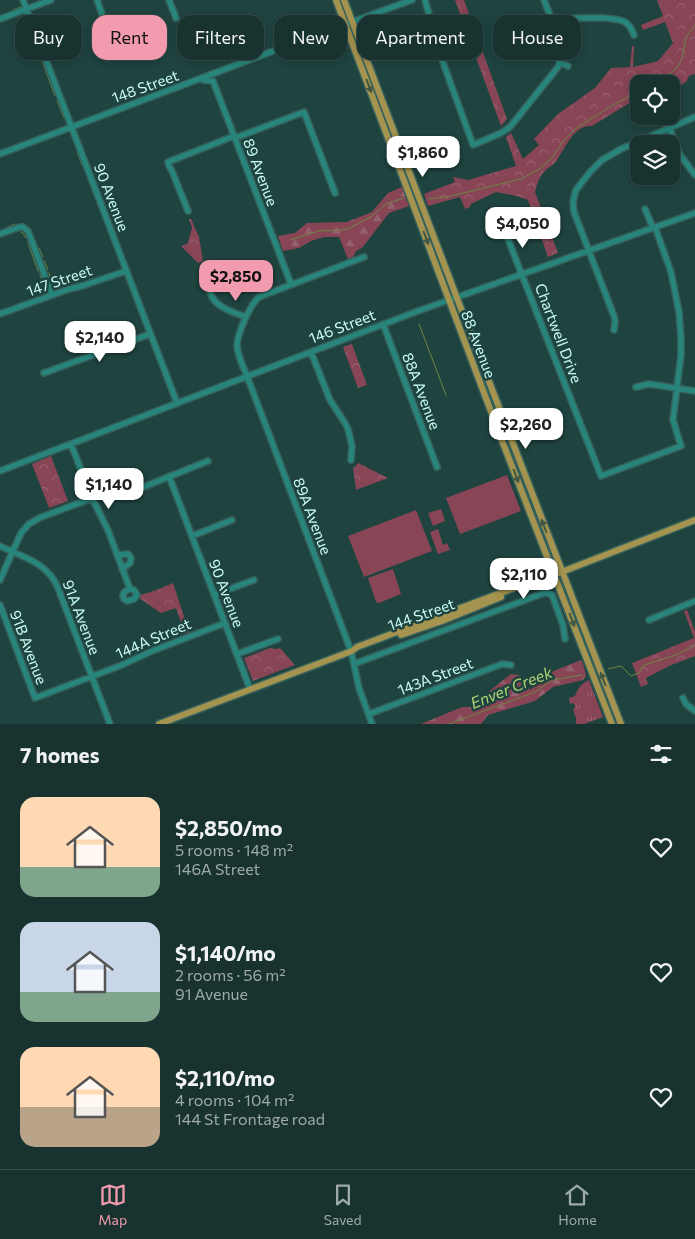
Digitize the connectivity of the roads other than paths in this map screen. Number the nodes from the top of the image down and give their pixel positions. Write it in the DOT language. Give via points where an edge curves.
graph roads {
  1 [pos="23,0"];
  2 [pos="51,0"];
  3 [pos="97,0"];
  4 [pos="169,0"];
  5 [pos="336,0"];
  6 [pos="344,0"];
  7 [pos="412,0"];
  8 [pos="425,0"];
  9 [pos="544,0"];
  10 [pos="27,9"];
  11 [pos="102,15"];
  12 [pos="342,15"];
  13 [pos="549,15"];
  14 [pos="176,18"];
  15 [pos="0,19"];
  16 [pos="581,19"];
  17 [pos="353,21"];
  18 [pos="347,23"];
  19 [pos="347,29"];
  20 [pos="634,35"];
  21 [pos="274,51"];
  22 [pos="560,63"];
  23 [pos="568,66"];
  24 [pos="200,80"];
  25 [pos="695,117"];
  26 [pos="72,127"];
  27 [pos="669,127"];
  28 [pos="235,137"];
  29 [pos="0,154"];
  30 [pos="695,175"];
  31 [pos="335,193"];
  32 [pos="644,209"];
  33 [pos="188,211"];
  34 [pos="695,213"];
  35 [pos="654,227"];
  36 [pos="506,230"];
  37 [pos="0,234"];
  38 [pos="589,250"];
  39 [pos="364,257"];
  40 [pos="126,271"];
  41 [pos="203,271"];
  42 [pos="522,274"];
  43 [pos="291,284"];
  44 [pos="52,295"];
  45 [pos="456,297"];
  46 [pos="449,300"];
  47 [pos="0,314"];
  48 [pos="246,317"];
  49 [pos="383,324"];
  50 [pos="614,330"];
  51 [pos="150,334"];
  52 [pos="311,352"];
  53 [pos="44,373"];
  54 [pos="247,376"];
  55 [pos="636,387"];
  56 [pos="677,388"];
  57 [pos="695,391"];
  58 [pos="177,403"];
  59 [pos="72,444"];
  60 [pos="351,460"];
  61 [pos="208,461"];
  62 [pos="437,467"];
  63 [pos="0,471"];
  64 [pos="169,476"];
  65 [pos="92,498"];
  66 [pos="232,520"];
  67 [pos="695,520"];
  68 [pos="192,536"];
  69 [pos="0,546"];
  70 [pos="13,552"];
  71 [pos="117,555"];
  72 [pos="122,569"];
  73 [pos="562,572"];
  74 [pos="553,575"];
  75 [pos="0,580"];
  76 [pos="254,580"];
  77 [pos="130,589"];
  78 [pos="214,595"];
  79 [pos="695,601"];
  80 [pos="0,605"];
  81 [pos="649,620"];
  82 [pos="225,623"];
  83 [pos="278,639"];
  84 [pos="565,639"];
  85 [pos="351,651"];
  86 [pos="237,654"];
  87 [pos="354,664"];
  88 [pos="511,665"];
  89 [pos="92,676"];
  90 [pos="250,689"];
  91 [pos="35,698"];
  92 [pos="684,698"];
  93 [pos="695,711"];
  94 [pos="369,714"];
  95 [pos="110,724"];
  96 [pos="159,724"];
  97 [pos="372,724"];
  98 [pos="612,724"];
  99 [pos="621,724"];
  1 -- 10 [label="street, 90 Avenue"];
  2 -- 10 [label="street"];
  3 -- 11 [label="street"];
  4 -- 14 [label="street"];
  5 -- 12 [label="main road, 88 Avenue"];
  6 -- 17 [label="main road, 88 Avenue"];
  7 -- 17 [label="street, 148 Street"];
  8 -- 22 [label="street" via="441,58 473,145 508,129"];
  9 -- 13 [label="street"];
  10 -- 15 [label="street"];
  10 -- 26 [label="street, 90 Avenue"];
  16 -- 20 [label="street" via="614,19 628,24"];
  17 -- 18 [label="street, 148 Street"];
  17 -- 45 [label="main road, 88 Avenue"];
  19 -- 46 [label="main road, 88 Avenue, one-way"];
  21 -- 24 [label="street, 148 Street"];
  22 -- 23 [label="street"];
  24 -- 26 [label="street, 148 Street"];
  24 -- 28 [label="street, 89 Avenue" via="213,81"];
  25 -- 27 [label="street"];
  26 -- 29 [label="street, 148 Street"];
  26 -- 40 [label="street, 90 Avenue"];
  27 -- 30 [label="street" via="680,155"];
  27 -- 38 [label="street" via="602,160 574,194 574,212"];
  28 -- 31 [label="street" via="304,112"];
  28 -- 33 [label="street" via="168,162"];
  28 -- 43 [label="street, 89 Avenue"];
  32 -- 35 [label="street, Chartwell Drive"];
  34 -- 35 [label="street, 146 Street"];
  35 -- 38 [label="street, 146 Street"];
  35 -- 56 [label="street, Chartwell Drive" via="671,272 679,312 681,347"];
  36 -- 42 [label="street"];
  37 -- 44 [label="street" via="19,227 28,232"];
  38 -- 42 [label="street, 146 Street"];
  38 -- 50 [label="street" via="614,316"];
  39 -- 43 [label="street, 89A Avenue"];
  40 -- 44 [label="street, 147 Street"];
  40 -- 51 [label="street, 90 Avenue"];
  41 -- 48 [label="street" via="218,304"];
  42 -- 45 [label="street, 146 Street"];
  42 -- 56 [label="street, Chartwell Drive" via="601,476 681,446 673,420"];
  43 -- 48 [label="street, 89A Avenue" via="259,297"];
  44 -- 47 [label="street, 147 Street"];
  45 -- 46 [label="street, 146 Street"];
  73 -- 45 [label="main road, 88 Avenue, one-way"];
  46 -- 49 [label="street, 146 Street"];
  46 -- 74 [label="main road, 88 Avenue, one-way"];
  48 -- 54 [label="street, 89A Avenue" via="237,344"];
  49 -- 52 [label="street, 146 Street"];
  49 -- 62 [label="street, 88A Avenue"];
  51 -- 53 [label="street"];
  51 -- 58 [label="street, 90 Avenue"];
  52 -- 54 [label="street, 146 Street"];
  52 -- 60 [label="street" via="330,400 348,429"];
  54 -- 58 [label="street, 146 Street"];
  54 -- 85 [label="street, 89A Avenue"];
  55 -- 56 [label="street" via="649,384"];
  56 -- 57 [label="street"];
  58 -- 59 [label="street, 146 Street"];
  59 -- 63 [label="street, 146 Street"];
  59 -- 65 [label="street"];
  61 -- 64 [label="street"];
  64 -- 65 [label="street" via="136,490"];
  64 -- 68 [label="street, 90 Avenue"];
  65 -- 70 [label="street" via="34,521 21,533"];
  65 -- 71 [label="street"];
  66 -- 68 [label="street"];
  67 -- 73 [label="main road, 144 Street"];
  68 -- 78 [label="street, 90 Avenue"];
  69 -- 70 [label="street, 91A Avenue"];
  70 -- 75 [label="street"];
  70 -- 89 [label="street, 91A Avenue" via="40,564 54,578"];
  71 -- 72 [label="street"];
  71 -- 72 [label="street" via="128,554 131,558"];
  72 -- 77 [label="street"];
  73 -- 74 [label="main road, 144 Street"];
  99 -- 73 [label="main road, 88 Avenue, one-way"];
  74 -- 85 [label="main road, 144 Street"];
  74 -- 98 [label="main road, 88 Avenue, one-way"];
  76 -- 78 [label="street"];
  78 -- 82 [label="street, 90 Avenue"];
  79 -- 81 [label="street"];
  80 -- 91 [label="street, 91B Avenue"];
  82 -- 86 [label="street, 90 Avenue"];
  82 -- 89 [label="street, 144A Street"];
  83 -- 86 [label="street"];
  84 -- 87 [label="street" via="552,595 547,593"];
  85 -- 87 [label="street, 89A Avenue"];
  85 -- 90 [label="main road, 144 Street"];
  86 -- 90 [label="street, 90 Avenue"];
  87 -- 94 [label="street, 89A Avenue" via="358,688"];
  88 -- 94 [label="street, 143A Street" via="502,664"];
  89 -- 91 [label="street, 144A Street"];
  89 -- 95 [label="street, 91A Avenue"];
  90 -- 96 [label="main road, 144 Street"];
  92 -- 93 [label="street"];
  94 -- 97 [label="street, 89A Avenue"];
}
